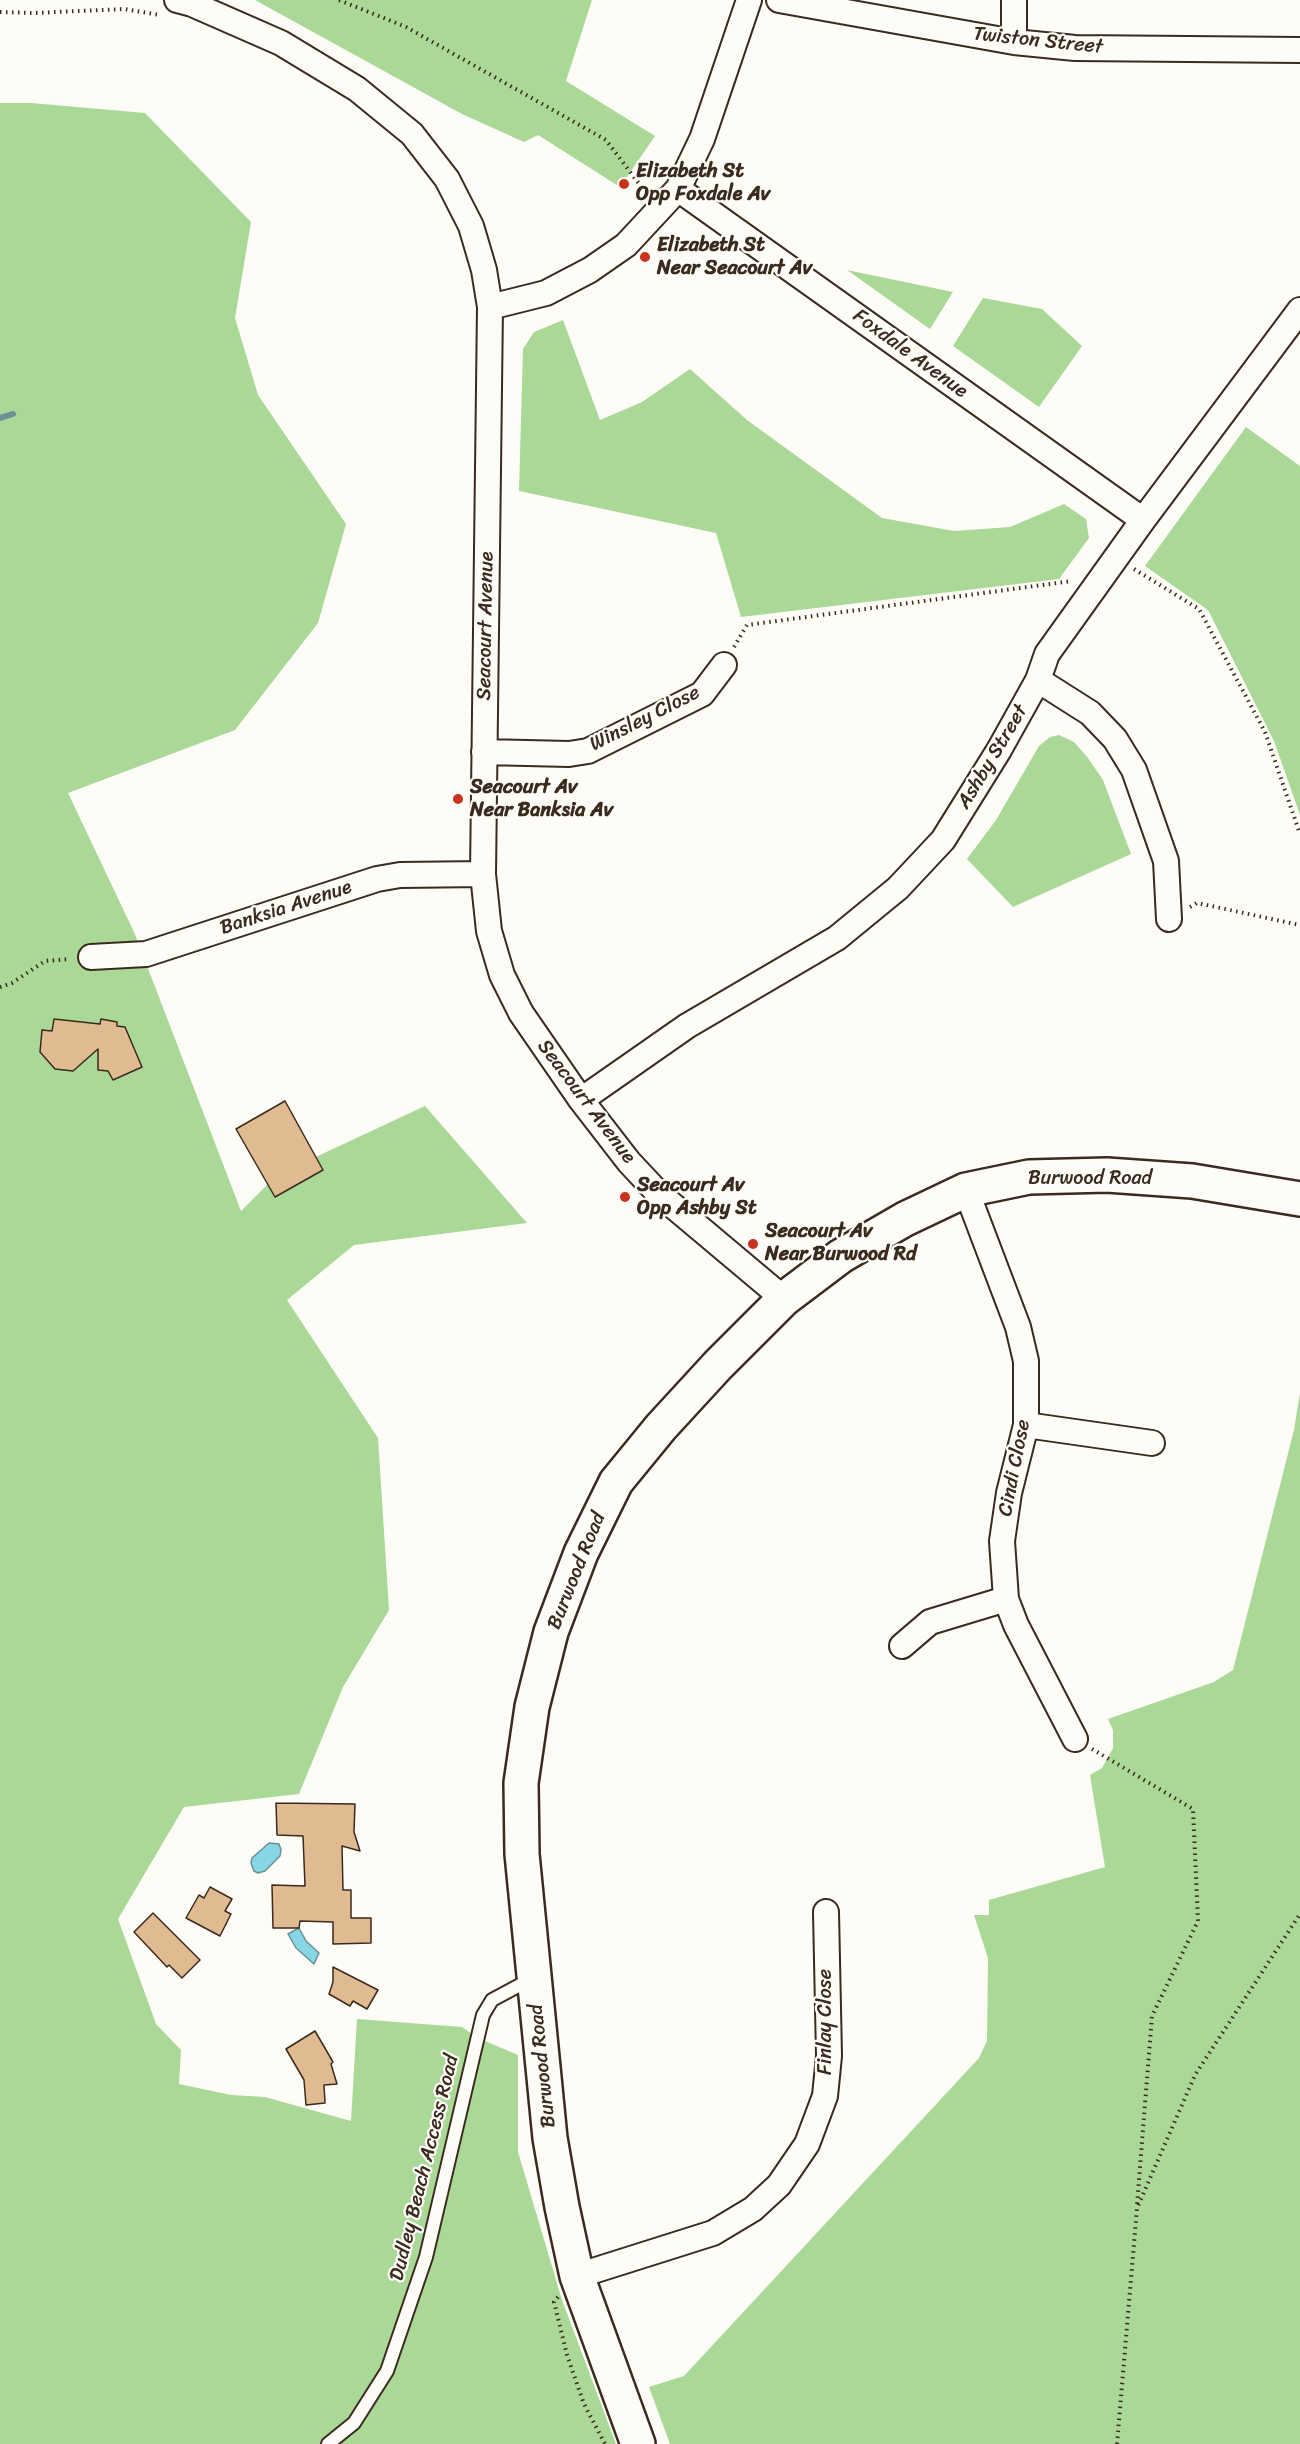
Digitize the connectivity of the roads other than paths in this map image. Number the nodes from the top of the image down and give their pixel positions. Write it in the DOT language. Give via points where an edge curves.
graph roads {
  1 [pos="749,0"];
  2 [pos="779,0"];
  3 [pos="1014,0"];
  4 [pos="173,9"];
  5 [pos="1014,42"];
  6 [pos="1300,50"];
  7 [pos="678,189"];
  8 [pos="490,307"];
  9 [pos="1300,310"];
  10 [pos="1143,520"];
  11 [pos="724,665"];
  12 [pos="1038,680"];
  13 [pos="484,752"];
  14 [pos="483,874"];
  15 [pos="1169,919"];
  16 [pos="92,957"];
  17 [pos="581,1100"];
  18 [pos="966,1190"];
  19 [pos="1300,1199"];
  20 [pos="784,1299"];
  21 [pos="1026,1425"];
  22 [pos="1152,1443"];
  23 [pos="1006,1599"];
  24 [pos="902,1646"];
  25 [pos="1075,1739"];
  26 [pos="826,1912"];
  27 [pos="534,1978"];
  28 [pos="577,2276"];
  29 [pos="328,2444"];
  30 [pos="638,2444"];
  1 -- 7 [label="street" via="702,139"];
  2 -- 5 [label="street, Twiston Street"];
  3 -- 5 [label="street"];
  4 -- 8 [label="street, Seacourt Avenue" via="192,4 281,43 357,89 412,134 447,179 471,226"];
  5 -- 6 [label="street, Twiston Street" via="1075,48"];
  7 -- 8 [label="street" via="626,245 590,270 546,293"];
  7 -- 10 [label="street, Foxdale Avenue"];
  8 -- 13 [label="street, Seacourt Avenue"];
  9 -- 10 [label="street, Ashby Street"];
  10 -- 12 [label="street, Ashby Street" via="1047,654"];
  11 -- 13 [label="street, Winsley Close" via="702,694 588,751"];
  12 -- 15 [label="street" via="1090,713 1115,739 1134,770 1166,861"];
  12 -- 17 [label="street, Ashby Street" via="943,840 898,888 837,938 687,1026"];
  13 -- 14 [label="street, Seacourt Avenue"];
  14 -- 16 [label="street, Banksia Avenue" via="388,877 146,954"];
  14 -- 17 [label="street, Seacourt Avenue" via="489,932 502,975 521,1013"];
  17 -- 20 [label="street, Seacourt Avenue" via="629,1162 660,1194"];
  18 -- 19 [label="main road, Burwood Road" via="1029,1177 1107,1175 1192,1181"];
  18 -- 20 [label="main road, Burwood Road" via="905,1219 842,1256"];
  18 -- 21 [label="street, Cindi Close" via="1026,1361"];
  20 -- 27 [label="main road, Burwood Road" via="661,1427 616,1482 581,1553 552,1632 532,1707 521,1783 522,1854"];
  21 -- 22 [label="street"];
  21 -- 23 [label="street, Cindi Close" via="1002,1541"];
  23 -- 24 [label="street" via="930,1622"];
  23 -- 25 [label="street, Cindi Close"];
  26 -- 28 [label="street, Finlay Close" via="829,2056 825,2096 807,2144 779,2185 753,2209 713,2233"];
  27 -- 28 [label="main road, Burwood Road" via="550,2138"];
  27 -- 29 [label="lane, Dudley Beach Access Road" via="492,2000 483,2015 426,2257 387,2371 354,2423"];
  28 -- 30 [label="main road, Burwood Road"];
}
